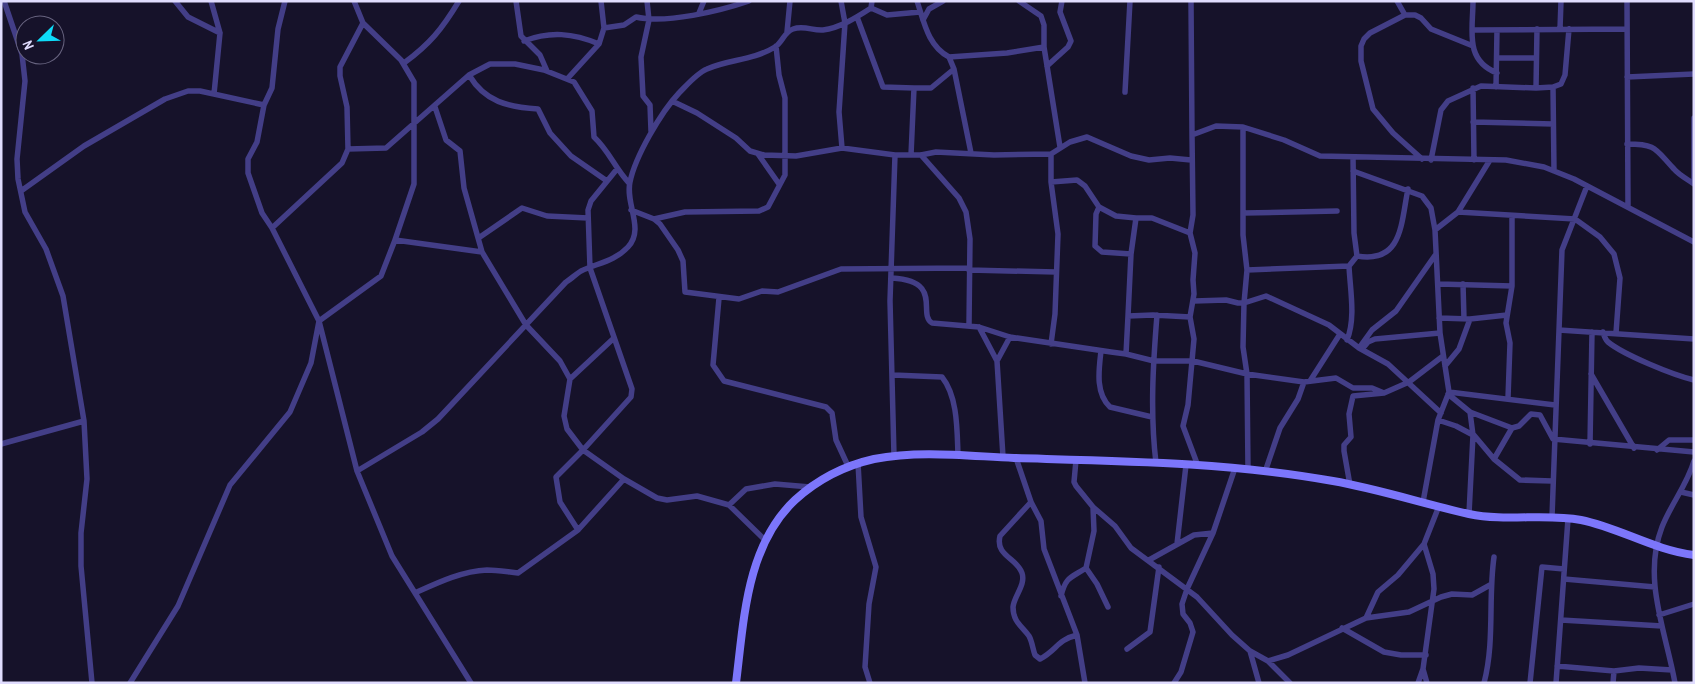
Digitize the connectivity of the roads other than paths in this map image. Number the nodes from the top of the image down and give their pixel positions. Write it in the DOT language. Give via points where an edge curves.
graph roads {
  1 [pos="4,1"];
  2 [pos="175,1"];
  3 [pos="212,1"];
  4 [pos="285,1"];
  5 [pos="354,1"];
  6 [pos="459,1"];
  7 [pos="601,1"];
  8 [pos="647,1"];
  9 [pos="704,1"];
  10 [pos="749,1"];
  11 [pos="840,1"];
  12 [pos="917,1"];
  13 [pos="944,1"];
  14 [pos="1019,1"];
  15 [pos="1062,1"];
  16 [pos="1130,1"];
  17 [pos="1191,1"];
  18 [pos="1397,1"];
  19 [pos="1473,1"];
  20 [pos="1561,1"];
  21 [pos="1627,1"];
  22 [pos="515,2"];
  23 [pos="789,2"];
  24 [pos="871,5"];
  25 [pos="920,12"];
  26 [pos="699,13"];
  27 [pos="1405,16"];
  28 [pos="857,17"];
  29 [pos="649,20"];
  30 [pos="923,20"];
  31 [pos="364,23"];
  32 [pos="845,23"];
  33 [pos="604,28"];
  34 [pos="1560,29"];
  35 [pos="1569,29"];
  36 [pos="1626,29"];
  37 [pos="1473,30"];
  38 [pos="1497,30"];
  39 [pos="1537,30"];
  40 [pos="787,32"];
  41 [pos="220,33"];
  42 [pos="524,41"];
  43 [pos="599,44"];
  44 [pos="776,46"];
  45 [pos="1473,46"];
  46 [pos="1044,47"];
  47 [pos="949,57"];
  48 [pos="1497,58"];
  49 [pos="1536,58"];
  50 [pos="404,63"];
  51 [pos="1047,66"];
  52 [pos="954,69"];
  53 [pos="547,71"];
  54 [pos="1497,73"];
  55 [pos="1694,74"];
  56 [pos="469,75"];
  57 [pos="1627,77"];
  58 [pos="568,78"];
  59 [pos="1496,87"];
  60 [pos="1553,87"];
  61 [pos="914,88"];
  62 [pos="1472,88"];
  63 [pos="1536,88"];
  64 [pos="1125,92"];
  65 [pos="214,94"];
  66 [pos="672,101"];
  67 [pos="264,105"];
  68 [pos="435,107"];
  69 [pos="1694,118"];
  70 [pos="1472,122"];
  71 [pos="414,124"];
  72 [pos="1553,124"];
  73 [pos="1243,127"];
  74 [pos="651,130"];
  75 [pos="1192,135"];
  76 [pos="1627,144"];
  77 [pos="1060,147"];
  78 [pos="842,148"];
  79 [pos="348,149"];
  80 [pos="971,153"];
  81 [pos="758,154"];
  82 [pos="1051,154"];
  83 [pos="895,155"];
  84 [pos="911,155"];
  85 [pos="921,155"];
  86 [pos="785,157"];
  87 [pos="1353,157"];
  88 [pos="1422,159"];
  89 [pos="1191,160"];
  90 [pos="1431,160"];
  91 [pos="1474,160"];
  92 [pos="1490,160"];
  93 [pos="617,169"];
  94 [pos="1353,171"];
  95 [pos="1554,171"];
  96 [pos="1694,180"];
  97 [pos="607,181"];
  98 [pos="629,182"];
  99 [pos="1050,182"];
  100 [pos="779,184"];
  101 [pos="1694,184"];
  102 [pos="1587,186"];
  103 [pos="1408,189"];
  104 [pos="21,191"];
  105 [pos="1099,207"];
  106 [pos="1628,207"];
  107 [pos="631,210"];
  108 [pos="1337,211"];
  109 [pos="1458,212"];
  110 [pos="1244,213"];
  111 [pos="1512,216"];
  112 [pos="588,218"];
  113 [pos="1136,218"];
  114 [pos="654,219"];
  115 [pos="1575,219"];
  116 [pos="272,228"];
  117 [pos="1435,230"];
  118 [pos="1190,233"];
  119 [pos="480,237"];
  120 [pos="395,240"];
  121 [pos="1694,242"];
  122 [pos="482,252"];
  123 [pos="1436,253"];
  124 [pos="1131,254"];
  125 [pos="1357,256"];
  126 [pos="1349,266"];
  127 [pos="590,268"];
  128 [pos="969,269"];
  129 [pos="890,270"];
  130 [pos="1246,270"];
  131 [pos="1056,272"];
  132 [pos="892,278"];
  133 [pos="1439,284"];
  134 [pos="1463,284"];
  135 [pos="1512,286"];
  136 [pos="720,298"];
  137 [pos="1194,301"];
  138 [pos="1244,302"];
  139 [pos="1157,315"];
  140 [pos="1507,315"];
  141 [pos="1128,316"];
  142 [pos="1190,317"];
  143 [pos="1439,318"];
  144 [pos="1467,319"];
  145 [pos="320,321"];
  146 [pos="526,325"];
  147 [pos="969,325"];
  148 [pos="979,327"];
  149 [pos="1559,330"];
  150 [pos="1592,332"];
  151 [pos="1603,332"];
  152 [pos="1440,333"];
  153 [pos="1616,333"];
  154 [pos="1340,334"];
  155 [pos="1010,337"];
  156 [pos="614,338"];
  157 [pos="1694,339"];
  158 [pos="1347,340"];
  159 [pos="1051,344"];
  160 [pos="1360,349"];
  161 [pos="1101,350"];
  162 [pos="1126,354"];
  163 [pos="1443,356"];
  164 [pos="997,361"];
  165 [pos="1154,361"];
  166 [pos="1193,361"];
  167 [pos="1445,366"];
  168 [pos="1247,374"];
  169 [pos="1591,374"];
  170 [pos="893,375"];
  171 [pos="570,379"];
  172 [pos="1694,380"];
  173 [pos="1307,381"];
  174 [pos="1409,382"];
  175 [pos="1384,393"];
  176 [pos="1449,393"];
  177 [pos="1508,398"];
  178 [pos="1555,405"];
  179 [pos="1470,412"];
  180 [pos="1441,413"];
  181 [pos="1152,417"];
  182 [pos="1438,420"];
  183 [pos="84,421"];
  184 [pos="1512,428"];
  185 [pos="1473,434"];
  186 [pos="1553,439"];
  187 [pos="1694,440"];
  188 [pos="1,444"];
  189 [pos="1590,444"];
  190 [pos="1634,448"];
  191 [pos="583,450"];
  192 [pos="1657,450"];
  193 [pos="1694,452"];
  194 [pos="958,455"];
  195 [pos="894,456"];
  196 [pos="1003,457"];
  197 [pos="1016,458"];
  198 [pos="1494,459"];
  199 [pos="1076,460"];
  200 [pos="1694,461"];
  201 [pos="1156,462"];
  202 [pos="858,463"];
  203 [pos="1186,465"];
  204 [pos="848,466"];
  205 [pos="1198,466"];
  206 [pos="1235,468"];
  207 [pos="357,470"];
  208 [pos="1248,470"];
  209 [pos="1265,472"];
  210 [pos="624,479"];
  211 [pos="1694,480"];
  212 [pos="1552,481"];
  213 [pos="1350,485"];
  214 [pos="1684,486"];
  215 [pos="810,487"];
  216 [pos="1681,492"];
  217 [pos="1694,495"];
  218 [pos="1031,502"];
  219 [pos="1423,502"];
  220 [pos="729,505"];
  221 [pos="1439,506"];
  222 [pos="1093,507"];
  223 [pos="1469,514"];
  224 [pos="1552,517"];
  225 [pos="1568,519"];
  226 [pos="578,530"];
  227 [pos="1214,532"];
  228 [pos="765,540"];
  229 [pos="1177,544"];
  230 [pos="1424,544"];
  231 [pos="1656,548"];
  232 [pos="1694,555"];
  233 [pos="1494,557"];
  234 [pos="1149,560"];
  235 [pos="1159,567"];
  236 [pos="1086,568"];
  237 [pos="1564,568"];
  238 [pos="1564,579"];
  239 [pos="1490,585"];
  240 [pos="1655,587"];
  241 [pos="1186,589"];
  242 [pos="415,593"];
  243 [pos="1061,596"];
  244 [pos="1432,603"];
  245 [pos="1694,604"];
  246 [pos="1108,607"];
  247 [pos="1659,615"];
  248 [pos="1366,618"];
  249 [pos="1561,620"];
  250 [pos="1662,626"];
  251 [pos="1342,628"];
  252 [pos="1077,635"];
  253 [pos="1127,649"];
  254 [pos="1250,650"];
  255 [pos="1426,655"];
  256 [pos="1268,661"];
  257 [pos="1557,666"];
  258 [pos="1423,670"];
  259 [pos="1672,670"];
  260 [pos="1614,671"];
  261 [pos="92,683"];
  262 [pos="130,683"];
  263 [pos="471,683"];
  264 [pos="736,683"];
  265 [pos="870,683"];
  266 [pos="1085,683"];
  267 [pos="1174,683"];
  268 [pos="1259,683"];
  269 [pos="1290,683"];
  270 [pos="1418,683"];
  271 [pos="1427,683"];
  272 [pos="1484,683"];
  273 [pos="1530,683"];
  274 [pos="1556,683"];
  275 [pos="1613,683"];
  276 [pos="1675,683"];
  1 -- 104 [label="street" via="22,54 25,81 17,159"];
  2 -- 41 [label="street" via="188,17"];
  3 -- 41 [label="street"];
  4 -- 67 [label="street" via="278,29 272,88"];
  5 -- 31 [label="street"];
  6 -- 50 [label="street" via="426,48"];
  7 -- 33 [label="street"];
  8 -- 29 [label="street"];
  9 -- 26 [label="street"];
  10 -- 26 [label="street" via="719,12"];
  11 -- 32 [label="street"];
  12 -- 25 [label="street"];
  13 -- 30 [label="street" via="929,9"];
  14 -- 46 [label="street" via="1041,16"];
  15 -- 51 [label="street" via="1060,12 1071,41"];
  16 -- 64 [label="street"];
  17 -- 75 [label="street"];
  18 -- 27 [label="street"];
  19 -- 37 [label="street"];
  20 -- 34 [label="street"];
  21 -- 36 [label="street"];
  22 -- 42 [label="street" via="517,24"];
  23 -- 40 [label="street"];
  24 -- 25 [label="street" via="887,15"];
  24 -- 28 [label="street"];
  25 -- 30 [label="street"];
  26 -- 29 [label="street"];
  27 -- 45 [label="street" via="1419,16 1432,30"];
  27 -- 88 [label="street" via="1370,33 1362,46 1361,61 1373,109 1393,133"];
  28 -- 32 [label="street"];
  28 -- 61 [label="street" via="883,87"];
  29 -- 33 [label="street" via="636,17 624,25"];
  29 -- 74 [label="street" via="641,57 643,96 650,104"];
  30 -- 47 [label="street" via="929,38 940,52"];
  31 -- 50 [label="street"];
  31 -- 79 [label="street" via="340,67 347,107"];
  32 -- 40 [label="street" via="822,31 797,28"];
  32 -- 78 [label="street" via="839,112"];
  33 -- 43 [label="street"];
  34 -- 35 [label="street"];
  34 -- 39 [label="street"];
  35 -- 36 [label="street"];
  35 -- 60 [label="street" via="1565,75 1561,84"];
  36 -- 57 [label="street"];
  37 -- 38 [label="street"];
  37 -- 45 [label="street"];
  38 -- 39 [label="street"];
  38 -- 48 [label="street"];
  39 -- 49 [label="street"];
  40 -- 44 [label="street"];
  41 -- 65 [label="street"];
  42 -- 43 [label="street" via="538,35 566,34"];
  42 -- 53 [label="street" via="540,55"];
  43 -- 58 [label="street"];
  44 -- 66 [label="street" via="756,57 707,69"];
  44 -- 86 [label="street" via="778,75 785,98"];
  45 -- 54 [label="street" via="1478,61"];
  46 -- 47 [label="street"];
  46 -- 51 [label="street"];
  47 -- 52 [label="street"];
  48 -- 49 [label="street"];
  48 -- 54 [label="street"];
  49 -- 63 [label="street"];
  50 -- 71 [label="street" via="414,82"];
  51 -- 77 [label="street"];
  52 -- 61 [label="street" via="931,88"];
  52 -- 80 [label="street"];
  53 -- 56 [label="street" via="514,64 490,64"];
  53 -- 58 [label="street"];
  54 -- 59 [label="street"];
  55 -- 57 [label="street"];
  56 -- 68 [label="street"];
  56 -- 97 [label="street" via="485,95 510,107 538,109 550,133 571,156"];
  57 -- 76 [label="street"];
  58 -- 93 [label="street" via="583,94 592,111 594,137 608,150"];
  59 -- 62 [label="street"];
  59 -- 63 [label="street"];
  60 -- 63 [label="street"];
  60 -- 72 [label="street"];
  61 -- 84 [label="street"];
  62 -- 70 [label="street"];
  62 -- 90 [label="street" via="1442,107"];
  65 -- 67 [label="street"];
  65 -- 104 [label="street" via="188,91 147,107"];
  66 -- 74 [label="street"];
  66 -- 81 [label="street" via="697,113"];
  67 -- 116 [label="street" via="262,128 248,159 248,173 262,213"];
  68 -- 71 [label="street"];
  68 -- 119 [label="street" via="446,140 460,151 464,188"];
  69 -- 96 [label="street"];
  70 -- 72 [label="street"];
  70 -- 91 [label="street"];
  71 -- 79 [label="street" via="386,148"];
  71 -- 120 [label="street" via="414,184"];
  72 -- 95 [label="street"];
  73 -- 75 [label="street" via="1216,126"];
  73 -- 87 [label="street" via="1320,156"];
  73 -- 110 [label="street"];
  74 -- 98 [label="street"];
  75 -- 89 [label="street"];
  76 -- 101 [label="street" via="1646,144 1657,148 1675,171"];
  76 -- 106 [label="street"];
  77 -- 82 [label="street"];
  77 -- 89 [label="street" via="1087,137 1131,156 1149,160"];
  78 -- 83 [label="street"];
  78 -- 86 [label="street"];
  79 -- 116 [label="street" via="342,163"];
  80 -- 82 [label="street"];
  80 -- 85 [label="street"];
  81 -- 86 [label="street"];
  81 -- 100 [label="street"];
  82 -- 99 [label="street"];
  83 -- 84 [label="street"];
  83 -- 129 [label="street"];
  84 -- 85 [label="street"];
  85 -- 128 [label="street" via="966,212 970,239"];
  86 -- 100 [label="street" via="785,175"];
  87 -- 88 [label="street"];
  87 -- 94 [label="street"];
  88 -- 90 [label="street"];
  89 -- 118 [label="street" via="1193,214"];
  90 -- 91 [label="street"];
  91 -- 92 [label="street"];
  92 -- 95 [label="street" via="1523,162"];
  92 -- 109 [label="street"];
  93 -- 97 [label="street"];
  93 -- 98 [label="street"];
  94 -- 103 [label="street"];
  94 -- 125 [label="street"];
  95 -- 102 [label="street"];
  97 -- 112 [label="street" via="591,201"];
  98 -- 107 [label="street"];
  99 -- 105 [label="street" via="1076,180 1085,186"];
  99 -- 131 [label="street" via="1058,223"];
  100 -- 114 [label="street" via="768,207 759,211 685,212"];
  102 -- 106 [label="street"];
  102 -- 115 [label="street"];
  103 -- 117 [label="street" via="1427,202"];
  103 -- 125 [label="street" via="1396,242 1377,257"];
  104 -- 183 [label="street" via="25,212 46,249 63,296"];
  105 -- 113 [label="street" via="1116,216"];
  105 -- 124 [label="street" via="1096,246 1102,252"];
  106 -- 121 [label="street"];
  107 -- 114 [label="street"];
  107 -- 127 [label="street" via="636,226 635,238 617,256"];
  108 -- 110 [label="street"];
  109 -- 111 [label="street"];
  109 -- 117 [label="street"];
  110 -- 130 [label="street"];
  111 -- 115 [label="street"];
  111 -- 135 [label="street"];
  112 -- 119 [label="street" via="547,216 522,208"];
  112 -- 127 [label="street"];
  113 -- 118 [label="street" via="1152,218"];
  113 -- 124 [label="street"];
  114 -- 136 [label="street" via="683,261 685,292"];
  115 -- 149 [label="street" via="1562,250"];
  115 -- 153 [label="street" via="1600,237 1614,254 1620,278"];
  116 -- 145 [label="street"];
  117 -- 123 [label="street"];
  118 -- 137 [label="street" via="1195,252"];
  119 -- 122 [label="street"];
  120 -- 122 [label="street"];
  120 -- 145 [label="street" via="381,276"];
  122 -- 146 [label="street"];
  123 -- 133 [label="street"];
  123 -- 160 [label="street" via="1396,311 1372,330"];
  124 -- 141 [label="street"];
  125 -- 126 [label="street"];
  126 -- 130 [label="street"];
  126 -- 158 [label="street" via="1351,320"];
  127 -- 146 [label="street" via="566,282"];
  127 -- 156 [label="street"];
  128 -- 129 [label="street"];
  128 -- 131 [label="street"];
  128 -- 147 [label="street"];
  129 -- 132 [label="street"];
  129 -- 136 [label="street" via="841,269 778,292 762,291 739,298"];
  130 -- 138 [label="street"];
  131 -- 159 [label="street"];
  132 -- 147 [label="street" via="903,278 923,288 928,321"];
  132 -- 170 [label="street"];
  133 -- 134 [label="street"];
  133 -- 143 [label="street"];
  134 -- 135 [label="street"];
  134 -- 144 [label="street"];
  135 -- 140 [label="street"];
  136 -- 204 [label="street" via="713,365 717,374 724,382 826,407 832,413 836,440"];
  137 -- 138 [label="street"];
  137 -- 142 [label="street"];
  138 -- 154 [label="street" via="1266,296 1329,325"];
  138 -- 168 [label="street" via="1243,347"];
  139 -- 141 [label="street"];
  139 -- 142 [label="street"];
  139 -- 165 [label="street"];
  140 -- 144 [label="street"];
  140 -- 177 [label="street" via="1510,343"];
  141 -- 162 [label="street"];
  142 -- 166 [label="street"];
  143 -- 144 [label="street"];
  143 -- 152 [label="street"];
  144 -- 167 [label="street" via="1459,349"];
  145 -- 207 [label="street"];
  145 -- 262 [label="street" via="311,363 290,412 230,485 178,606"];
  146 -- 171 [label="street" via="560,361"];
  146 -- 207 [label="street" via="438,419"];
  147 -- 148 [label="street"];
  148 -- 155 [label="street"];
  148 -- 164 [label="street"];
  149 -- 150 [label="street"];
  149 -- 178 [label="street"];
  150 -- 151 [label="street"];
  150 -- 169 [label="street"];
  151 -- 153 [label="street"];
  151 -- 172 [label="street" via="1607,341 1620,349"];
  152 -- 160 [label="street" via="1375,339"];
  152 -- 163 [label="street"];
  153 -- 157 [label="street"];
  154 -- 158 [label="street"];
  154 -- 173 [label="street"];
  155 -- 159 [label="street"];
  155 -- 164 [label="street"];
  156 -- 171 [label="street"];
  156 -- 191 [label="street" via="632,389 631,397"];
  158 -- 160 [label="street"];
  159 -- 161 [label="street"];
  160 -- 174 [label="street" via="1388,364"];
  161 -- 162 [label="street"];
  161 -- 181 [label="street" via="1099,384 1106,403 1110,407"];
  162 -- 165 [label="street"];
  163 -- 167 [label="street"];
  163 -- 174 [label="street"];
  164 -- 196 [label="street"];
  165 -- 166 [label="street"];
  165 -- 181 [label="street"];
  166 -- 168 [label="street"];
  166 -- 205 [label="street" via="1183,426"];
  167 -- 176 [label="street"];
  168 -- 173 [label="street"];
  168 -- 208 [label="street"];
  169 -- 189 [label="street"];
  169 -- 190 [label="street"];
  170 -- 194 [label="street" via="942,377 953,408"];
  170 -- 195 [label="street"];
  171 -- 191 [label="street" via="564,416 567,429"];
  173 -- 175 [label="street" via="1338,379 1353,388 1372,388"];
  173 -- 209 [label="street" via="1280,428"];
  174 -- 175 [label="street"];
  174 -- 180 [label="street"];
  175 -- 213 [label="street" via="1353,396 1349,414 1351,436 1344,445"];
  176 -- 177 [label="street"];
  176 -- 179 [label="street"];
  176 -- 180 [label="street"];
  177 -- 178 [label="street"];
  178 -- 186 [label="street"];
  179 -- 184 [label="street"];
  179 -- 185 [label="street"];
  180 -- 182 [label="street"];
  181 -- 201 [label="street"];
  182 -- 185 [label="street"];
  182 -- 219 [label="street"];
  183 -- 188 [label="street"];
  183 -- 261 [label="street" via="87,479 81,566"];
  184 -- 186 [label="street" via="1531,414 1538,414"];
  184 -- 198 [label="street"];
  185 -- 198 [label="street"];
  185 -- 223 [label="street"];
  186 -- 189 [label="street"];
  186 -- 212 [label="street"];
  187 -- 192 [label="street" via="1669,440"];
  189 -- 190 [label="street"];
  190 -- 192 [label="street"];
  191 -- 210 [label="street"];
  191 -- 226 [label="street" via="556,477 560,502"];
  192 -- 193 [label="street"];
  194 -- 195 [label="main road"];
  194 -- 196 [label="main road"];
  195 -- 202 [label="main road"];
  196 -- 197 [label="main road"];
  197 -- 199 [label="main road"];
  197 -- 218 [label="street"];
  198 -- 212 [label="street" via="1520,480"];
  199 -- 201 [label="main road"];
  199 -- 222 [label="street" via="1074,482"];
  200 -- 214 [label="street"];
  201 -- 203 [label="main road"];
  202 -- 204 [label="main road"];
  202 -- 265 [label="street" via="861,517 876,567 869,604 865,667"];
  203 -- 205 [label="main road"];
  203 -- 229 [label="street"];
  204 -- 215 [label="main road"];
  205 -- 206 [label="main road"];
  206 -- 208 [label="main road"];
  206 -- 227 [label="street"];
  207 -- 242 [label="street" via="392,556"];
  208 -- 209 [label="main road"];
  209 -- 213 [label="main road"];
  210 -- 220 [label="street" via="656,498 667,500 697,496"];
  210 -- 226 [label="street"];
  211 -- 214 [label="street"];
  212 -- 224 [label="street"];
  213 -- 219 [label="main road"];
  214 -- 216 [label="street"];
  215 -- 220 [label="street" via="775,484 746,489"];
  215 -- 228 [label="main road" via="788,507"];
  216 -- 217 [label="street"];
  216 -- 231 [label="street" via="1662,526"];
  218 -- 243 [label="street" via="1041,521 1044,549"];
  218 -- 252 [label="street" via="998,542 1000,550 1022,573 1023,579 1013,606 1018,626 1030,637 1035,655 1040,658 1049,654 1064,638"];
  219 -- 221 [label="main road"];
  220 -- 228 [label="street"];
  221 -- 223 [label="main road"];
  221 -- 230 [label="street"];
  222 -- 234 [label="street" via="1115,526 1130,548"];
  222 -- 236 [label="street" via="1094,531"];
  223 -- 224 [label="main road"];
  224 -- 225 [label="main road"];
  225 -- 231 [label="main road" via="1608,528"];
  225 -- 237 [label="street"];
  226 -- 242 [label="street" via="518,573 486,570 442,581"];
  227 -- 229 [label="street" via="1194,535"];
  227 -- 241 [label="street"];
  228 -- 264 [label="main road" via="756,562 749,596"];
  229 -- 234 [label="street"];
  230 -- 244 [label="street" via="1433,574"];
  230 -- 248 [label="street" via="1398,575 1378,592"];
  231 -- 232 [label="main road"];
  231 -- 240 [label="street"];
  233 -- 239 [label="street"];
  234 -- 235 [label="street"];
  235 -- 241 [label="street"];
  235 -- 253 [label="street" via="1150,632"];
  236 -- 243 [label="street" via="1064,582"];
  236 -- 246 [label="street" via="1098,584"];
  237 -- 238 [label="street"];
  237 -- 273 [label="street" via="1542,567"];
  238 -- 240 [label="street"];
  238 -- 249 [label="street"];
  239 -- 244 [label="street" via="1472,595 1452,594"];
  239 -- 272 [label="street" via="1491,640"];
  240 -- 247 [label="street"];
  241 -- 254 [label="street"];
  241 -- 267 [label="street" via="1182,610 1193,632 1181,672"];
  242 -- 263 [label="street"];
  243 -- 252 [label="street"];
  244 -- 248 [label="street" via="1409,612"];
  244 -- 255 [label="street"];
  245 -- 247 [label="street"];
  247 -- 250 [label="street"];
  248 -- 251 [label="street"];
  249 -- 250 [label="street"];
  249 -- 257 [label="street"];
  250 -- 259 [label="street"];
  251 -- 255 [label="street" via="1384,652"];
  251 -- 256 [label="street" via="1288,655"];
  252 -- 266 [label="street"];
  254 -- 256 [label="street"];
  254 -- 268 [label="street"];
  255 -- 258 [label="street"];
  256 -- 269 [label="street"];
  257 -- 260 [label="street"];
  257 -- 274 [label="street"];
  258 -- 270 [label="street"];
  258 -- 271 [label="street"];
  259 -- 260 [label="street" via="1639,668"];
  259 -- 276 [label="street"];
  260 -- 275 [label="street"];
}
